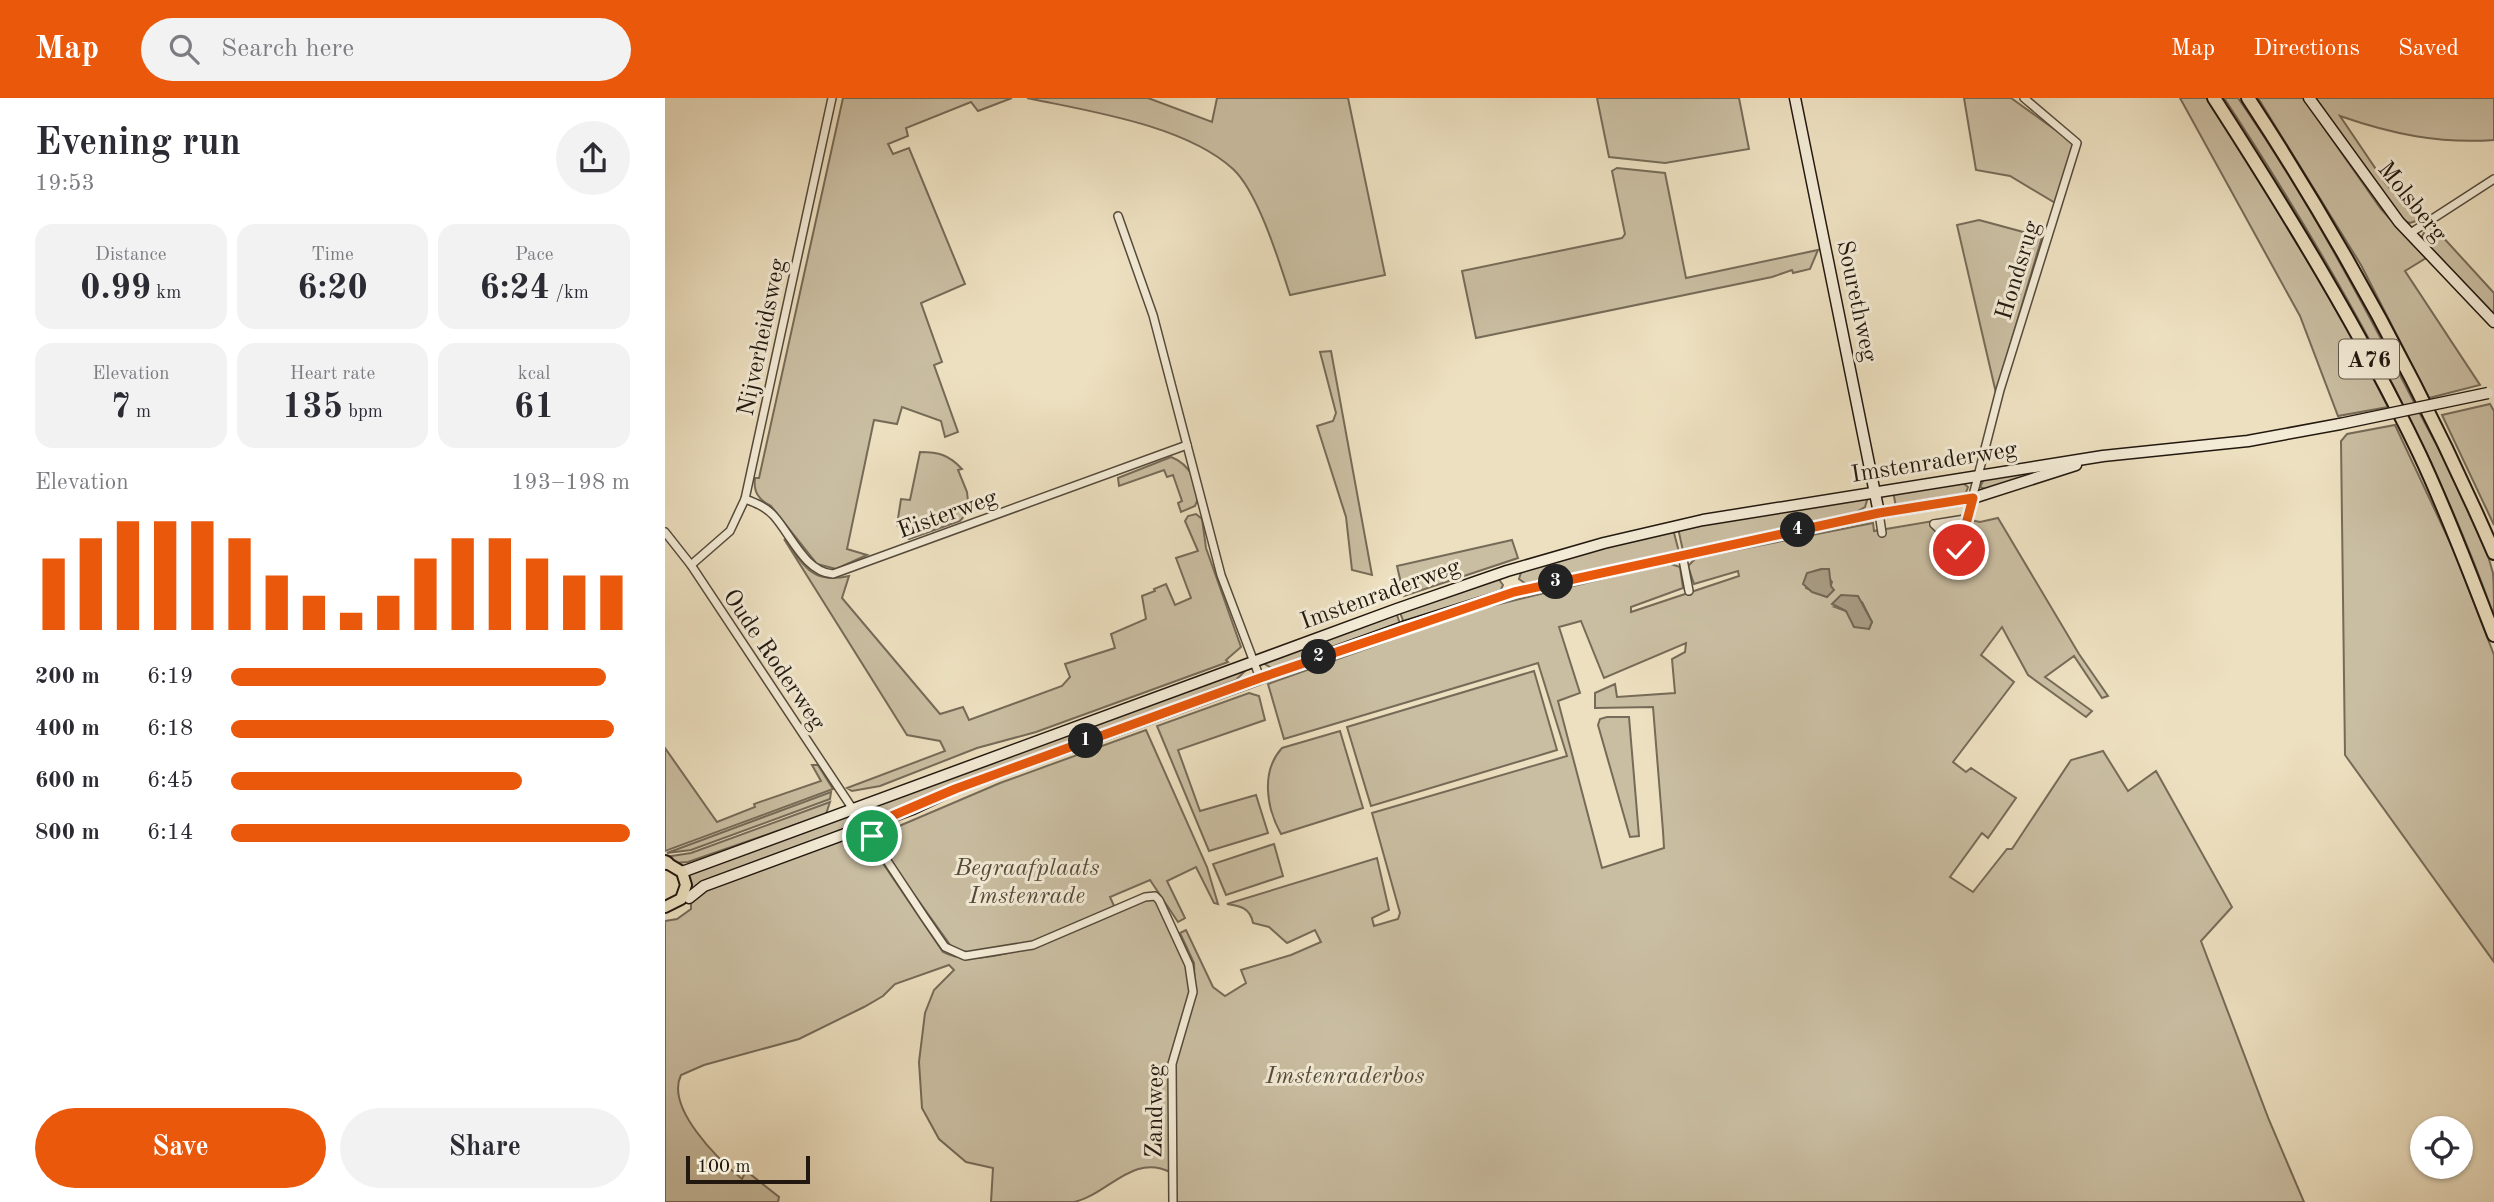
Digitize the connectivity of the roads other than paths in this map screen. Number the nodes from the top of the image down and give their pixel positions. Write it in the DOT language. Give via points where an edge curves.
graph roads {
  1 [pos="832,98"];
  2 [pos="1795,98"];
  3 [pos="2024,98"];
  4 [pos="2214,98"];
  5 [pos="2248,98"];
  6 [pos="2309,98"];
  7 [pos="2494,179"];
  8 [pos="1118,216"];
  9 [pos="2409,234"];
  10 [pos="2494,322"];
  11 [pos="2491,392"];
  12 [pos="1187,445"];
  13 [pos="2103,456"];
  14 [pos="1977,476"];
  15 [pos="1875,491"];
  16 [pos="1973,498"];
  17 [pos="745,499"];
  18 [pos="1879,513"];
  19 [pos="1965,519"];
  20 [pos="665,532"];
  21 [pos="1882,533"];
  22 [pos="2494,553"];
  23 [pos="1682,554"];
  24 [pos="691,565"];
  25 [pos="1689,591"];
  26 [pos="2494,635"];
  27 [pos="1254,661"];
  28 [pos="1260,678"];
  29 [pos="852,808"];
  30 [pos="866,827"];
  31 [pos="671,867"];
  32 [pos="689,898"];
  33 [pos="665,906"];
  34 [pos="665,914"];
  35 [pos="1173,1202"];
  1 -- 17 [label="street, Nijverheidsweg"];
  2 -- 15 [label="street, Sourethweg"];
  3 -- 14 [label="street, Hondsrug" via="2077,144"];
  4 -- 26 [label="highway, A76" via="2309,249 2411,439"];
  5 -- 22 [label="highway, A76" via="2377,309 2441,434"];
  6 -- 9 [label="street, Molsberg"];
  7 -- 9 [label="street"];
  8 -- 12 [label="street" via="1153,315"];
  9 -- 10 [label="street, Molsberg"];
  11 -- 13 [label="street, Imstenraderweg, bridge" via="2248,441"];
  12 -- 17 [label="street, Eisterweg" via="833,574 817,570 774,516"];
  12 -- 27 [label="street" via="1221,575"];
  13 -- 14 [label="street, Imstenraderweg"];
  13 -- 16 [label="street, Imstenraderweg"];
  14 -- 15 [label="street, Imstenraderweg"];
  14 -- 16 [label="street"];
  15 -- 18 [label="street, Sourethweg"];
  15 -- 27 [label="street, Imstenraderweg" via="1703,520 1604,543 1507,571"];
  16 -- 18 [label="street, Imstenraderweg"];
  16 -- 19 [label="street"];
  17 -- 24 [label="street, Nijverheidsweg" via="730,531"];
  18 -- 21 [label="street"];
  18 -- 23 [label="street, Imstenraderweg"];
  19 -- 19 [label="street" via="1934,524 1959,550 1961,540"];
  20 -- 24 [label="street, Oude Roderweg"];
  23 -- 25 [label="street"];
  23 -- 28 [label="street, Imstenraderweg" via="1514,592"];
  24 -- 29 [label="street, Oude Roderweg"];
  27 -- 28 [label="street"];
  27 -- 29 [label="street, Imstenraderweg"];
  28 -- 30 [label="street, Imstenraderweg" via="955,789"];
  29 -- 30 [label="street, Oude Roderweg"];
  29 -- 31 [label="street, Imstenraderweg" via="697,864"];
  30 -- 32 [label="street, Imstenraderweg" via="704,886"];
  30 -- 35 [label="street, Zandweg" via="945,947 958,955 1033,945 1145,897 1159,900 1189,965 1193,992 1172,1064"];
  31 -- 33 [label="main road" via="686,886 678,902"];
  32 -- 34 [label="main road" via="678,910"];
}
